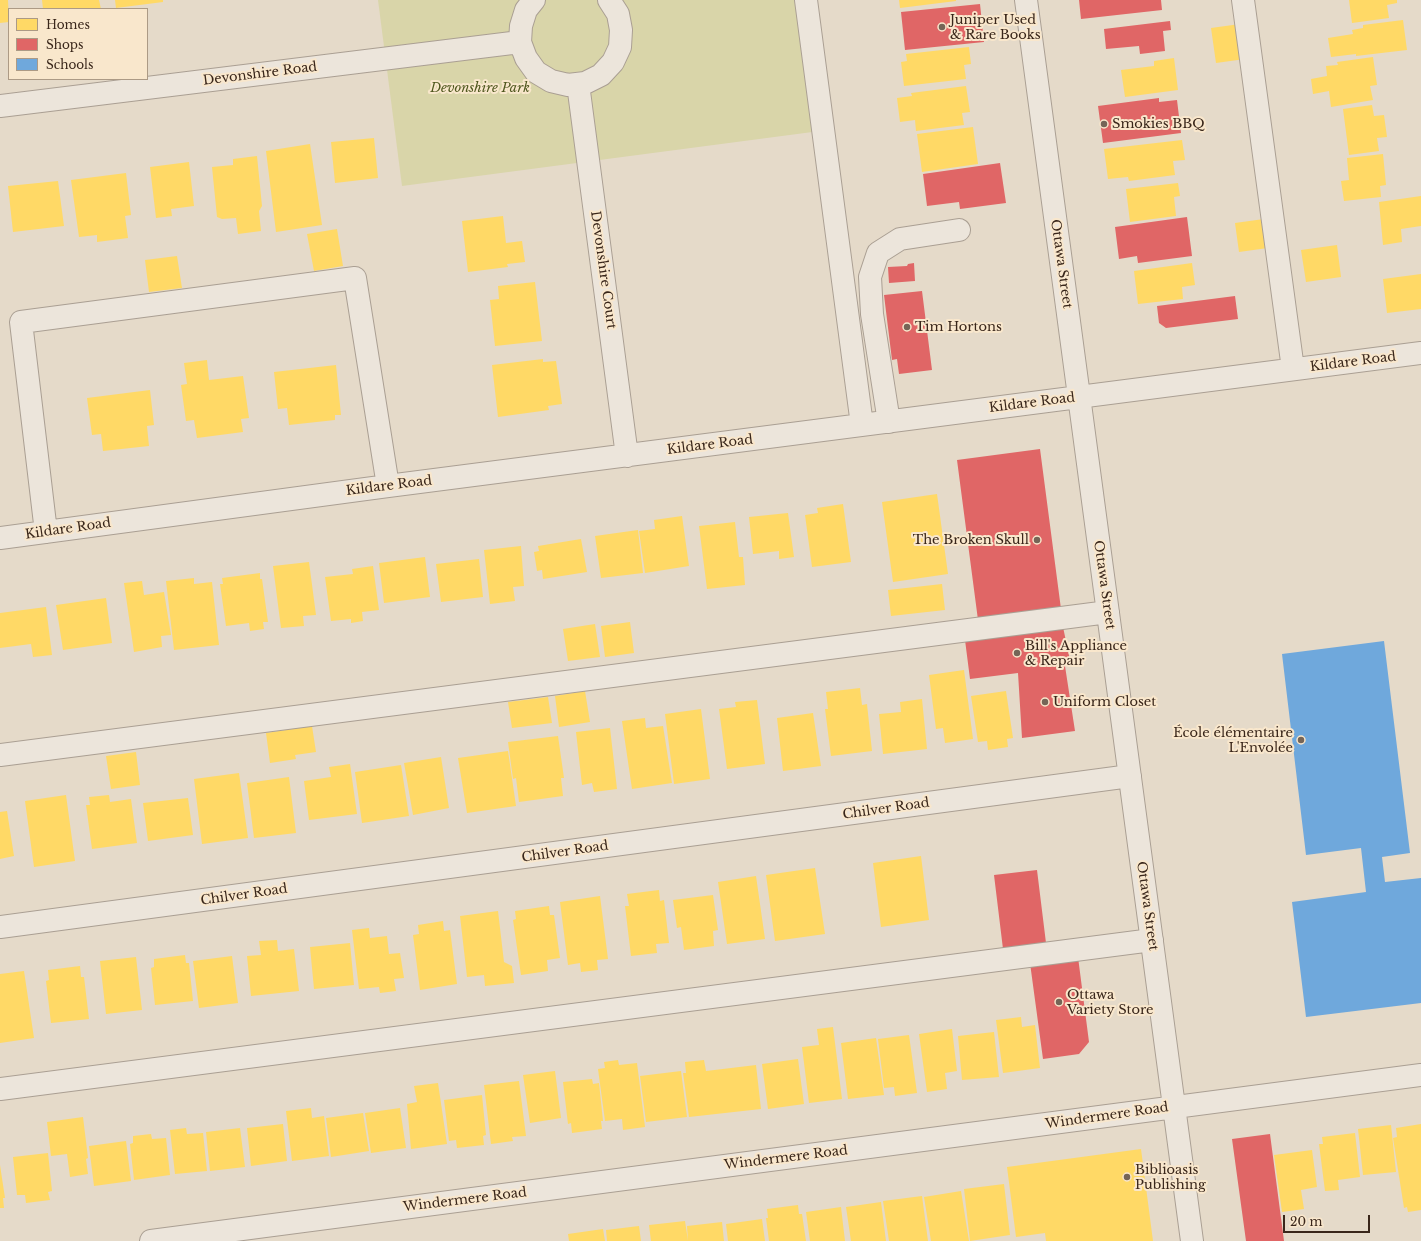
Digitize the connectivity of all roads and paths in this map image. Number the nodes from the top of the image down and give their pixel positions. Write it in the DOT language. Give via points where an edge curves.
graph roads {
  1 [pos="534,0"];
  2 [pos="608,0"];
  3 [pos="806,0"];
  4 [pos="1026,0"];
  5 [pos="1243,0"];
  6 [pos="520,42"];
  7 [pos="578,84"];
  8 [pos="0,106"];
  9 [pos="959,230"];
  10 [pos="1421,353"];
  11 [pos="1293,369"];
  12 [pos="1079,397"];
  13 [pos="889,422"];
  14 [pos="862,425"];
  15 [pos="628,456"];
  16 [pos="388,486"];
  17 [pos="46,532"];
  18 [pos="0,538"];
  19 [pos="1108,612"];
  20 [pos="0,755"];
  21 [pos="1130,776"];
  22 [pos="0,927"];
  23 [pos="1152,940"];
  24 [pos="1421,1075"];
  25 [pos="0,1089"];
  26 [pos="1174,1107"];
  27 [pos="152,1241"];
  28 [pos="1192,1241"];
  1 -- 6 [label="street" via="526,10"];
  2 -- 7 [label="street" via="618,14 621,30 620,47 613,62 601,75"];
  3 -- 14 [label="street"];
  4 -- 12 [label="street, Ottawa Street"];
  5 -- 11 [label="street"];
  6 -- 7 [label="street" via="526,58 536,72 551,81 568,85"];
  6 -- 8 [label="street, Devonshire Road"];
  7 -- 15 [label="street, Devonshire Court"];
  9 -- 13 [label="street" via="900,239 878,253 870,277 872,314"];
  10 -- 11 [label="street, Kildare Road"];
  11 -- 12 [label="street, Kildare Road"];
  12 -- 13 [label="street, Kildare Road"];
  12 -- 19 [label="street, Ottawa Street"];
  13 -- 14 [label="street, Kildare Road"];
  14 -- 15 [label="street, Kildare Road"];
  15 -- 16 [label="street, Kildare Road"];
  16 -- 17 [label="street, Kildare Road"];
  16 -- 17 [label="street" via="355,278 29,320 21,322"];
  17 -- 18 [label="street, Kildare Road"];
  19 -- 20 [label="street"];
  19 -- 21 [label="street, Ottawa Street"];
  21 -- 22 [label="street, Chilver Road"];
  21 -- 23 [label="street, Ottawa Street"];
  23 -- 25 [label="street"];
  23 -- 26 [label="street, Ottawa Street"];
  24 -- 26 [label="street, Windermere Road"];
  26 -- 27 [label="street, Windermere Road"];
  26 -- 28 [label="street, Ottawa Street"];
}
